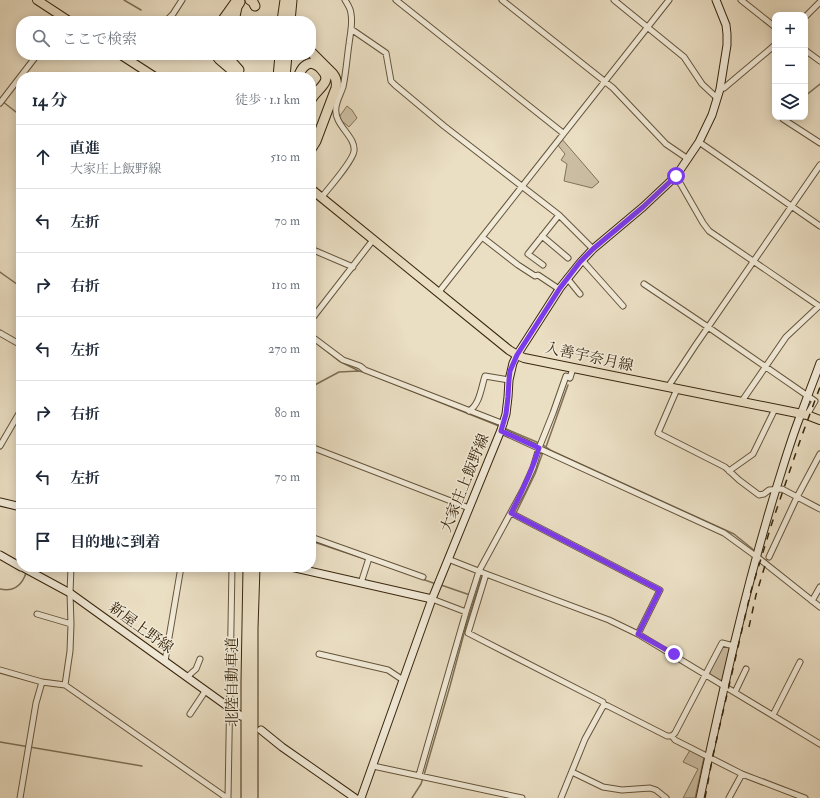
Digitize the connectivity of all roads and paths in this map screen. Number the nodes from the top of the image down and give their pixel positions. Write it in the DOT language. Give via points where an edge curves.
graph roads {
  1 [pos="37,0"];
  2 [pos="182,0"];
  3 [pos="237,0"];
  4 [pos="243,0"];
  5 [pos="284,0"];
  6 [pos="292,0"];
  7 [pos="345,0"];
  8 [pos="396,0"];
  9 [pos="502,0"];
  10 [pos="614,0"];
  11 [pos="669,0"];
  12 [pos="716,0"];
  13 [pos="741,0"];
  14 [pos="820,2"];
  15 [pos="808,14"];
  16 [pos="60,16"];
  17 [pos="171,16"];
  18 [pos="226,16"];
  19 [pos="235,16"];
  20 [pos="282,16"];
  21 [pos="290,16"];
  22 [pos="772,25"];
  23 [pos="647,27"];
  24 [pos="351,29"];
  25 [pos="772,48"];
  26 [pos="808,52"];
  27 [pos="316,54"];
  28 [pos="33,60"];
  29 [pos="130,60"];
  30 [pos="220,60"];
  31 [pos="230,60"];
  32 [pos="280,60"];
  33 [pos="287,60"];
  34 [pos="820,61"];
  35 [pos="24,72"];
  36 [pos="148,72"];
  37 [pos="234,72"];
  38 [pos="241,72"];
  39 [pos="278,72"];
  40 [pos="285,72"];
  41 [pos="300,72"];
  42 [pos="604,81"];
  43 [pos="16,82"];
  44 [pos="720,89"];
  45 [pos="316,92"];
  46 [pos="717,98"];
  47 [pos="0,103"];
  48 [pos="784,120"];
  49 [pos="563,133"];
  50 [pos="316,141"];
  51 [pos="699,142"];
  52 [pos="820,144"];
  53 [pos="688,159"];
  54 [pos="820,165"];
  55 [pos="676,176"];
  56 [pos="522,185"];
  57 [pos="316,194"];
  58 [pos="321,198"];
  59 [pos="792,206"];
  60 [pos="559,215"];
  61 [pos="820,226"];
  62 [pos="542,236"];
  63 [pos="482,237"];
  64 [pos="373,240"];
  65 [pos="593,249"];
  66 [pos="316,251"];
  67 [pos="568,258"];
  68 [pos="582,260"];
  69 [pos="754,262"];
  70 [pos="543,265"];
  71 [pos="353,267"];
  72 [pos="567,278"];
  73 [pos="644,284"];
  74 [pos="559,289"];
  75 [pos="438,292"];
  76 [pos="580,294"];
  77 [pos="622,306"];
  78 [pos="819,306"];
  79 [pos="316,314"];
  80 [pos="708,327"];
  81 [pos="0,333"];
  82 [pos="316,340"];
  83 [pos="16,342"];
  84 [pos="517,355"];
  85 [pos="820,363"];
  86 [pos="766,367"];
  87 [pos="573,368"];
  88 [pos="509,380"];
  89 [pos="668,387"];
  90 [pos="678,389"];
  91 [pos="808,396"];
  92 [pos="742,402"];
  93 [pos="775,409"];
  94 [pos="469,411"];
  95 [pos="804,414"];
  96 [pos="16,419"];
  97 [pos="820,420"];
  98 [pos="502,427"];
  99 [pos="0,446"];
  100 [pos="539,448"];
  101 [pos="316,450"];
  102 [pos="820,454"];
  103 [pos="729,471"];
  104 [pos="776,490"];
  105 [pos="797,497"];
  106 [pos="0,502"];
  107 [pos="16,506"];
  108 [pos="469,508"];
  109 [pos="820,509"];
  110 [pos="511,513"];
  111 [pos="316,539"];
  112 [pos="0,555"];
  113 [pos="757,556"];
  114 [pos="769,556"];
  115 [pos="369,558"];
  116 [pos="448,559"];
  117 [pos="16,564"];
  118 [pos="479,571"];
  119 [pos="30,572"];
  120 [pos="71,572"];
  121 [pos="180,572"];
  122 [pos="232,572"];
  123 [pos="248,572"];
  124 [pos="255,572"];
  125 [pos="313,572"];
  126 [pos="486,574"];
  127 [pos="423,577"];
  128 [pos="361,583"];
  129 [pos="820,587"];
  130 [pos="70,593"];
  131 [pos="432,599"];
  132 [pos="812,601"];
  133 [pos="820,607"];
  134 [pos="466,612"];
  135 [pos="37,614"];
  136 [pos="71,624"];
  137 [pos="638,634"];
  138 [pos="734,646"];
  139 [pos="319,654"];
  140 [pos="200,659"];
  141 [pos="165,661"];
  142 [pos="800,662"];
  143 [pos="746,669"];
  144 [pos="0,670"];
  145 [pos="706,674"];
  146 [pos="187,677"];
  147 [pos="403,680"];
  148 [pos="42,682"];
  149 [pos="65,685"];
  150 [pos="725,686"];
  151 [pos="206,690"];
  152 [pos="735,692"];
  153 [pos="604,705"];
  154 [pos="230,707"];
  155 [pos="190,714"];
  156 [pos="773,715"];
  157 [pos="241,716"];
  158 [pos="261,730"];
  159 [pos="672,736"];
  160 [pos="820,744"];
  161 [pos="709,757"];
  162 [pos="373,766"];
  163 [pos="572,772"];
  164 [pos="742,774"];
  165 [pos="419,775"];
  166 [pos="20,798"];
  167 [pos="228,798"];
  168 [pos="246,798"];
  169 [pos="253,798"];
  170 [pos="355,798"];
  171 [pos="361,798"];
  172 [pos="522,798"];
  173 [pos="561,798"];
  174 [pos="666,798"];
  175 [pos="700,798"];
  176 [pos="729,798"];
  177 [pos="806,798"];
  1 -- 16 [label="main road"];
  2 -- 17 [label="street"];
  3 -- 18 [label="highway"];
  4 -- 19 [label="highway" via="238,3"];
  5 -- 20 [label="highway"];
  6 -- 21 [label="highway"];
  7 -- 24 [label="street" via="352,16"];
  8 -- 49 [label="street"];
  9 -- 42 [label="street"];
  10 -- 23 [label="street"];
  11 -- 23 [label="street"];
  12 -- 44 [label="main road, 大家庄上飯野線" via="727,34"];
  13 -- 22 [label="street"];
  14 -- 15 [label="street"];
  23 -- 42 [label="street"];
  23 -- 46 [label="street" via="684,57 702,84"];
  24 -- 56 [label="street" via="386,53 390,81"];
  24 -- 58 [label="street" via="336,112 337,120 354,145 354,150 352,158"];
  25 -- 44 [label="street"];
  26 -- 34 [label="street"];
  27 -- 50 [label="highway" via="336,78 337,83"];
  28 -- 35 [label="street"];
  29 -- 36 [label="main road"];
  30 -- 37 [label="highway"];
  31 -- 38 [label="highway"];
  32 -- 39 [label="highway"];
  33 -- 40 [label="highway"];
  41 -- 45 [label="highway" via="304,66 311,63 324,72 324,84"];
  42 -- 49 [label="street"];
  42 -- 53 [label="street" via="666,144"];
  43 -- 47 [label="street"];
  44 -- 46 [label="main road, 大家庄上飯野線"];
  46 -- 51 [label="main road, 大家庄上飯野線"];
  48 -- 52 [label="street"];
  49 -- 56 [label="street"];
  51 -- 53 [label="main road, 大家庄上飯野線"];
  51 -- 59 [label="street"];
  53 -- 55 [label="main road, 大家庄上飯野線"];
  54 -- 59 [label="street"];
  55 -- 65 [label="main road, 大家庄上飯野線"];
  55 -- 69 [label="street" via="709,231"];
  56 -- 60 [label="street"];
  56 -- 63 [label="street"];
  57 -- 58 [label="main road, 入善宇奈月線"];
  58 -- 64 [label="main road, 入善宇奈月線"];
  59 -- 61 [label="street"];
  59 -- 69 [label="street"];
  60 -- 62 [label="street"];
  60 -- 65 [label="street"];
  62 -- 67 [label="street"];
  62 -- 70 [label="street" via="528,254"];
  63 -- 74 [label="street" via="518,265"];
  63 -- 75 [label="street"];
  64 -- 71 [label="street"];
  64 -- 75 [label="main road, 入善宇奈月線"];
  65 -- 68 [label="main road, 大家庄上飯野線"];
  66 -- 71 [label="street"];
  68 -- 72 [label="main road, 大家庄上飯野線"];
  68 -- 77 [label="street"];
  69 -- 78 [label="street"];
  69 -- 80 [label="street"];
  71 -- 79 [label="street"];
  72 -- 74 [label="main road, 大家庄上飯野線"];
  72 -- 76 [label="street"];
  73 -- 80 [label="street"];
  74 -- 84 [label="main road, 大家庄上飯野線"];
  75 -- 84 [label="main road, 入善宇奈月線"];
  78 -- 86 [label="street" via="786,337"];
  80 -- 86 [label="street"];
  80 -- 89 [label="street"];
  81 -- 83 [label="street"];
  82 -- 94 [label="street" via="343,360"];
  84 -- 87 [label="main road, 入善宇奈月線"];
  84 -- 88 [label="main road, 大家庄上飯野線"];
  85 -- 91 [label="main road"];
  86 -- 91 [label="street"];
  86 -- 92 [label="street"];
  87 -- 89 [label="main road, 入善宇奈月線"];
  87 -- 100 [label="street" via="570,378 566,376"];
  88 -- 94 [label="street" via="485,376 477,402"];
  88 -- 98 [label="main road, 大家庄上飯野線" via="508,403"];
  89 -- 90 [label="main road, 入善宇奈月線"];
  90 -- 92 [label="main road, 入善宇奈月線"];
  90 -- 103 [label="street" via="658,433"];
  91 -- 95 [label="main road"];
  92 -- 93 [label="main road, 入善宇奈月線"];
  93 -- 95 [label="main road, 入善宇奈月線"];
  93 -- 103 [label="street" via="753,454"];
  94 -- 98 [label="street"];
  95 -- 97 [label="main road, 入善宇奈月線"];
  95 -- 104 [label="main road"];
  96 -- 99 [label="street"];
  98 -- 100 [label="street"];
  98 -- 108 [label="main road, 大家庄上飯野線"];
  100 -- 110 [label="street" via="533,468"];
  100 -- 113 [label="street" via="724,533"];
  101 -- 108 [label="street"];
  102 -- 105 [label="street"];
  103 -- 104 [label="street" via="759,495"];
  104 -- 105 [label="street" via="782,489"];
  104 -- 113 [label="main road"];
  105 -- 109 [label="street"];
  105 -- 114 [label="street"];
  106 -- 107 [label="main road"];
  108 -- 116 [label="main road, 大家庄上飯野線"];
  110 -- 118 [label="street"];
  110 -- 137 [label="street" via="660,590"];
  111 -- 115 [label="street"];
  112 -- 117 [label="main road, 新屋上野線"];
  113 -- 132 [label="street"];
  113 -- 138 [label="main road"];
  115 -- 127 [label="street"];
  115 -- 128 [label="street"];
  116 -- 118 [label="street"];
  116 -- 131 [label="main road, 大家庄上飯野線"];
  118 -- 126 [label="street"];
  118 -- 134 [label="street"];
  119 -- 130 [label="main road, 新屋上野線"];
  120 -- 130 [label="street"];
  121 -- 141 [label="street"];
  122 -- 154 [label="street"];
  123 -- 168 [label="highway, 北陸自動車道"];
  124 -- 169 [label="highway, 北陸自動車道"];
  125 -- 128 [label="main road"];
  126 -- 137 [label="street" via="609,620"];
  126 -- 153 [label="street" via="468,633 603,702"];
  128 -- 131 [label="main road"];
  129 -- 132 [label="street"];
  130 -- 136 [label="street"];
  130 -- 141 [label="main road, 新屋上野線"];
  131 -- 134 [label="street"];
  131 -- 147 [label="main road, 大家庄上飯野線"];
  132 -- 133 [label="street"];
  134 -- 165 [label="street"];
  135 -- 136 [label="street"];
  136 -- 149 [label="street"];
  137 -- 145 [label="street"];
  138 -- 145 [label="street" via="722,643"];
  138 -- 150 [label="main road"];
  139 -- 147 [label="street" via="388,670"];
  140 -- 146 [label="street" via="196,669"];
  141 -- 146 [label="main road, 新屋上野線"];
  142 -- 156 [label="street"];
  143 -- 152 [label="street"];
  144 -- 148 [label="street"];
  145 -- 150 [label="street"];
  145 -- 159 [label="street"];
  146 -- 151 [label="main road, 新屋上野線"];
  147 -- 162 [label="main road, 大家庄上飯野線"];
  148 -- 149 [label="street"];
  148 -- 166 [label="street"];
  149 -- 167 [label="street"];
  150 -- 152 [label="street"];
  150 -- 161 [label="main road"];
  151 -- 154 [label="main road, 新屋上野線"];
  151 -- 155 [label="street"];
  152 -- 156 [label="street"];
  153 -- 159 [label="street" via="667,736"];
  153 -- 163 [label="street" via="585,739"];
  154 -- 157 [label="main road, 新屋上野線"];
  154 -- 167 [label="street"];
  156 -- 160 [label="street"];
  158 -- 170 [label="main road"];
  159 -- 161 [label="street"];
  161 -- 164 [label="street"];
  161 -- 175 [label="main road"];
  162 -- 165 [label="street"];
  162 -- 171 [label="main road, 大家庄上飯野線"];
  163 -- 173 [label="street"];
  163 -- 174 [label="street" via="603,787 622,790 650,788"];
  164 -- 176 [label="street"];
  164 -- 177 [label="street"];
  165 -- 172 [label="street"];
}
